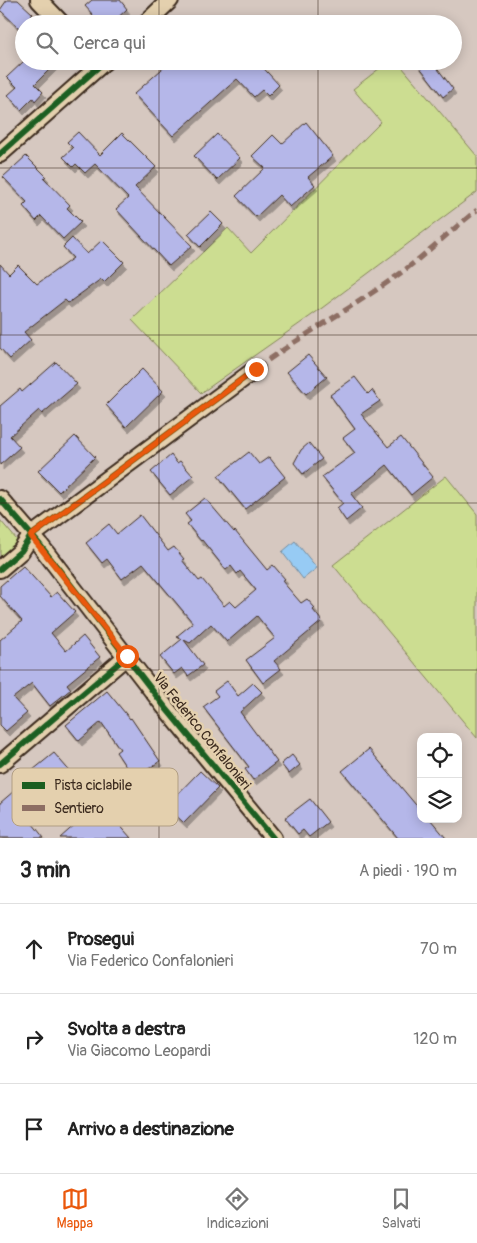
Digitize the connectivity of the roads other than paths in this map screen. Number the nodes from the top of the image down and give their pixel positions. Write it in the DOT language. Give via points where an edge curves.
graph roads {
  1 [pos="39,0"];
  2 [pos="170,0"];
  3 [pos="53,15"];
  4 [pos="154,15"];
  5 [pos="92,70"];
  6 [pos="0,154"];
  7 [pos="256,369"];
  8 [pos="0,499"];
  9 [pos="31,536"];
  10 [pos="0,569"];
  11 [pos="127,656"];
  12 [pos="0,764"];
  13 [pos="273,838"];
  1 -- 3 [label="street"];
  2 -- 4 [label="street"];
  5 -- 6 [label="street"];
  7 -- 9 [label="street"];
  8 -- 9 [label="street, Via Federico Confalonieri"];
  9 -- 10 [label="street" via="21,551"];
  9 -- 11 [label="street, Via Federico Confalonieri"];
  11 -- 12 [label="street"];
  11 -- 13 [label="street, Via Federico Confalonieri"];
}
